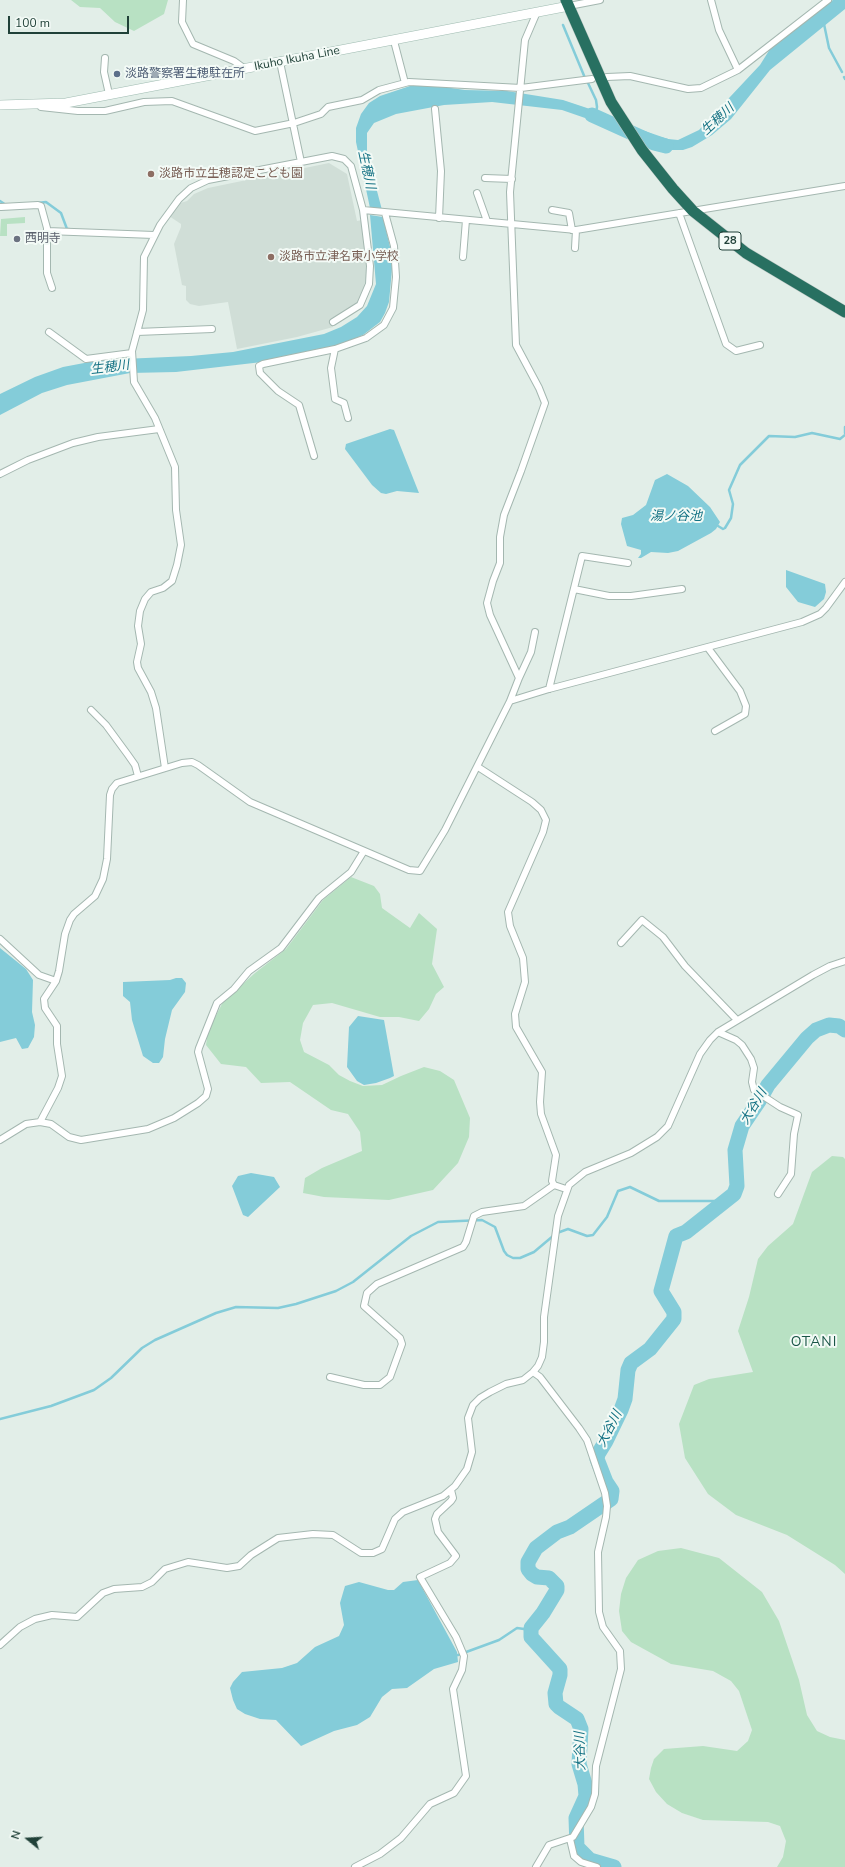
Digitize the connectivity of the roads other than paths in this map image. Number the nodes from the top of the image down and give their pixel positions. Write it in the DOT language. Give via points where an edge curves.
graph roads {
  1 [pos="183,0"];
  2 [pos="600,0"];
  3 [pos="711,0"];
  4 [pos="828,0"];
  5 [pos="568,3"];
  6 [pos="537,12"];
  7 [pos="394,41"];
  8 [pos="105,58"];
  9 [pos="280,62"];
  10 [pos="245,68"];
  11 [pos="738,70"];
  12 [pos="607,77"];
  13 [pos="592,79"];
  14 [pos="405,83"];
  15 [pos="521,90"];
  16 [pos="110,94"];
  17 [pos="1,105"];
  18 [pos="26,105"];
  19 [pos="435,109"];
  20 [pos="294,123"];
  21 [pos="301,162"];
  22 [pos="485,178"];
  23 [pos="512,178"];
  24 [pos="845,186"];
  25 [pos="477,193"];
  26 [pos="1,207"];
  27 [pos="552,210"];
  28 [pos="365,211"];
  29 [pos="693,211"];
  30 [pos="385,213"];
  31 [pos="679,213"];
  32 [pos="439,218"];
  33 [pos="466,220"];
  34 [pos="487,221"];
  35 [pos="511,223"];
  36 [pos="574,230"];
  37 [pos="47,231"];
  38 [pos="154,235"];
  39 [pos="575,248"];
  40 [pos="463,257"];
  41 [pos="52,288"];
  42 [pos="845,312"];
  43 [pos="333,322"];
  44 [pos="212,329"];
  45 [pos="49,332"];
  46 [pos="137,332"];
  47 [pos="760,346"];
  48 [pos="336,349"];
  49 [pos="132,356"];
  50 [pos="348,418"];
  51 [pos="159,429"];
  52 [pos="314,456"];
  53 [pos="0,474"];
  54 [pos="628,563"];
  55 [pos="845,582"];
  56 [pos="574,589"];
  57 [pos="682,589"];
  58 [pos="535,632"];
  59 [pos="708,648"];
  60 [pos="519,678"];
  61 [pos="549,689"];
  62 [pos="510,701"];
  63 [pos="91,710"];
  64 [pos="715,731"];
  65 [pos="478,767"];
  66 [pos="165,768"];
  67 [pos="138,776"];
  68 [pos="364,851"];
  69 [pos="0,939"];
  70 [pos="621,943"];
  71 [pos="845,961"];
  72 [pos="56,981"];
  73 [pos="737,1020"];
  74 [pos="718,1032"];
  75 [pos="40,1122"];
  76 [pos="0,1140"];
  77 [pos="554,1185"];
  78 [pos="566,1189"];
  79 [pos="778,1194"];
  80 [pos="533,1372"];
  81 [pos="330,1377"];
  82 [pos="451,1490"];
  83 [pos="0,1645"];
  84 [pos="570,1839"];
  85 [pos="355,1867"];
  86 [pos="536,1867"];
  87 [pos="597,1867"];
  1 -- 10 [label="street" via="182,22 193,44 234,60"];
  2 -- 5 [label="street"];
  3 -- 11 [label="street" via="719,30"];
  4 -- 11 [label="street"];
  5 -- 6 [label="main road, Ikuho Ikuha Line"];
  5 -- 29 [label="highway, 28" via="611,102 652,164"];
  6 -- 7 [label="main road, Ikuho Ikuha Line"];
  6 -- 15 [label="street" via="525,37"];
  7 -- 9 [label="main road, Ikuho Ikuha Line"];
  7 -- 14 [label="street"];
  8 -- 16 [label="street" via="104,72"];
  9 -- 10 [label="main road, Ikuho Ikuha Line"];
  9 -- 20 [label="street"];
  10 -- 16 [label="main road, Ikuho Ikuha Line"];
  11 -- 12 [label="street" via="694,90 633,76"];
  13 -- 15 [label="street"];
  14 -- 15 [label="street" via="417,81"];
  14 -- 20 [label="street" via="379,90 362,100 328,107 321,114"];
  15 -- 23 [label="street"];
  16 -- 18 [label="main road, Ikuho Ikuha Line" via="66,103"];
  17 -- 18 [label="main road, Ikuho Ikuha Line"];
  18 -- 20 [label="street" via="74,111 105,111 138,103 168,101 255,131"];
  19 -- 32 [label="street" via="441,171"];
  20 -- 21 [label="street"];
  21 -- 28 [label="street" via="332,156 344,159 352,168"];
  21 -- 38 [label="street" via="208,180 191,188 179,199"];
  22 -- 23 [label="street"];
  23 -- 35 [label="street"];
  24 -- 29 [label="street"];
  25 -- 34 [label="street"];
  26 -- 37 [label="street" via="40,206"];
  27 -- 36 [label="street" via="569,213"];
  28 -- 30 [label="street"];
  28 -- 43 [label="street" via="369,284 360,305"];
  29 -- 31 [label="street"];
  29 -- 42 [label="highway, 28" via="746,253"];
  30 -- 32 [label="street"];
  30 -- 48 [label="street" via="396,255 393,308 378,331"];
  31 -- 36 [label="street"];
  31 -- 47 [label="street" via="726,344 736,351"];
  32 -- 33 [label="street"];
  33 -- 34 [label="street"];
  33 -- 40 [label="street"];
  34 -- 35 [label="street"];
  35 -- 36 [label="street"];
  35 -- 60 [label="street" via="516,345 545,403 504,515 500,537 500,563 487,603"];
  36 -- 39 [label="street"];
  37 -- 38 [label="street"];
  37 -- 41 [label="street" via="47,273"];
  38 -- 46 [label="street" via="143,261 142,310"];
  44 -- 46 [label="street"];
  45 -- 49 [label="street" via="86,359"];
  46 -- 49 [label="street"];
  48 -- 50 [label="street" via="331,368 335,399 344,403"];
  48 -- 52 [label="street" via="259,366 260,372 278,391 300,405"];
  49 -- 51 [label="street" via="136,388"];
  51 -- 53 [label="street" via="73,443"];
  51 -- 66 [label="street" via="175,468 176,510 181,545 172,581 163,588 151,592 142,604 138,626 141,644 137,662 156,708"];
  54 -- 56 [label="street" via="582,556"];
  55 -- 59 [label="street" via="826,608 812,618"];
  56 -- 57 [label="street" via="609,596 631,596"];
  56 -- 61 [label="street"];
  58 -- 60 [label="street" via="531,652"];
  59 -- 61 [label="street"];
  59 -- 64 [label="street" via="740,691 746,706 745,714"];
  60 -- 62 [label="street"];
  61 -- 62 [label="street"];
  62 -- 65 [label="street"];
  63 -- 67 [label="street" via="106,725 128,755 135,765"];
  65 -- 68 [label="street" via="420,871 409,870"];
  65 -- 77 [label="street" via="532,802 542,810 546,820 508,912 510,926 523,958 525,982 515,1014 516,1027 542,1072 541,1114 556,1155 552,1178"];
  66 -- 67 [label="street"];
  66 -- 68 [label="street" via="182,763 195,763 250,802"];
  67 -- 72 [label="street" via="120,781 112,789 103,879 95,896 70,920"];
  68 -- 75 [label="street" via="351,872 319,898 281,948 249,971 234,989 217,1003 198,1052 208,1089 206,1096 198,1103 174,1118 148,1129 86,1140 75,1139 51,1124"];
  69 -- 72 [label="street" via="39,975"];
  70 -- 73 [label="street" via="642,920 663,937 685,966"];
  71 -- 73 [label="street" via="824,969"];
  72 -- 75 [label="street" via="44,1002 57,1026 62,1076"];
  73 -- 74 [label="street"];
  74 -- 78 [label="street" via="700,1054 668,1126 657,1137 631,1153 585,1172"];
  74 -- 79 [label="street" via="742,1045 753,1064 753,1086 762,1096 798,1115 791,1174"];
  75 -- 76 [label="street" via="26,1124"];
  77 -- 78 [label="street"];
  77 -- 81 [label="street" via="524,1206 482,1212 474,1216 463,1247 377,1284 367,1293 364,1306 400,1338 402,1344 390,1377 380,1384 364,1385"];
  78 -- 80 [label="street" via="556,1230 544,1317 542,1357"];
  80 -- 82 [label="street" via="523,1380 506,1384 490,1392 474,1405 468,1418 472,1452 470,1460 467,1469"];
  80 -- 84 [label="street" via="540,1377 587,1440 605,1493 607,1506 598,1552 599,1612 603,1627 620,1651 621,1669 596,1766 593,1800 585,1820"];
  82 -- 83 [label="street" via="436,1501 403,1512 395,1519 382,1549 373,1553 361,1553 333,1535 313,1534 278,1538 251,1554 239,1566 227,1568 188,1562 164,1569 152,1582 142,1587 114,1588 103,1593 77,1617 52,1615 35,1618 20,1627"];
  82 -- 85 [label="street" via="453,1498 435,1519 438,1532 456,1556 450,1563 420,1577 456,1637 464,1656 462,1670 453,1690 466,1776 454,1793 430,1804 401,1838 380,1854"];
  84 -- 86 [label="street" via="549,1845"];
  84 -- 87 [label="street" via="574,1856 581,1862"];
}
